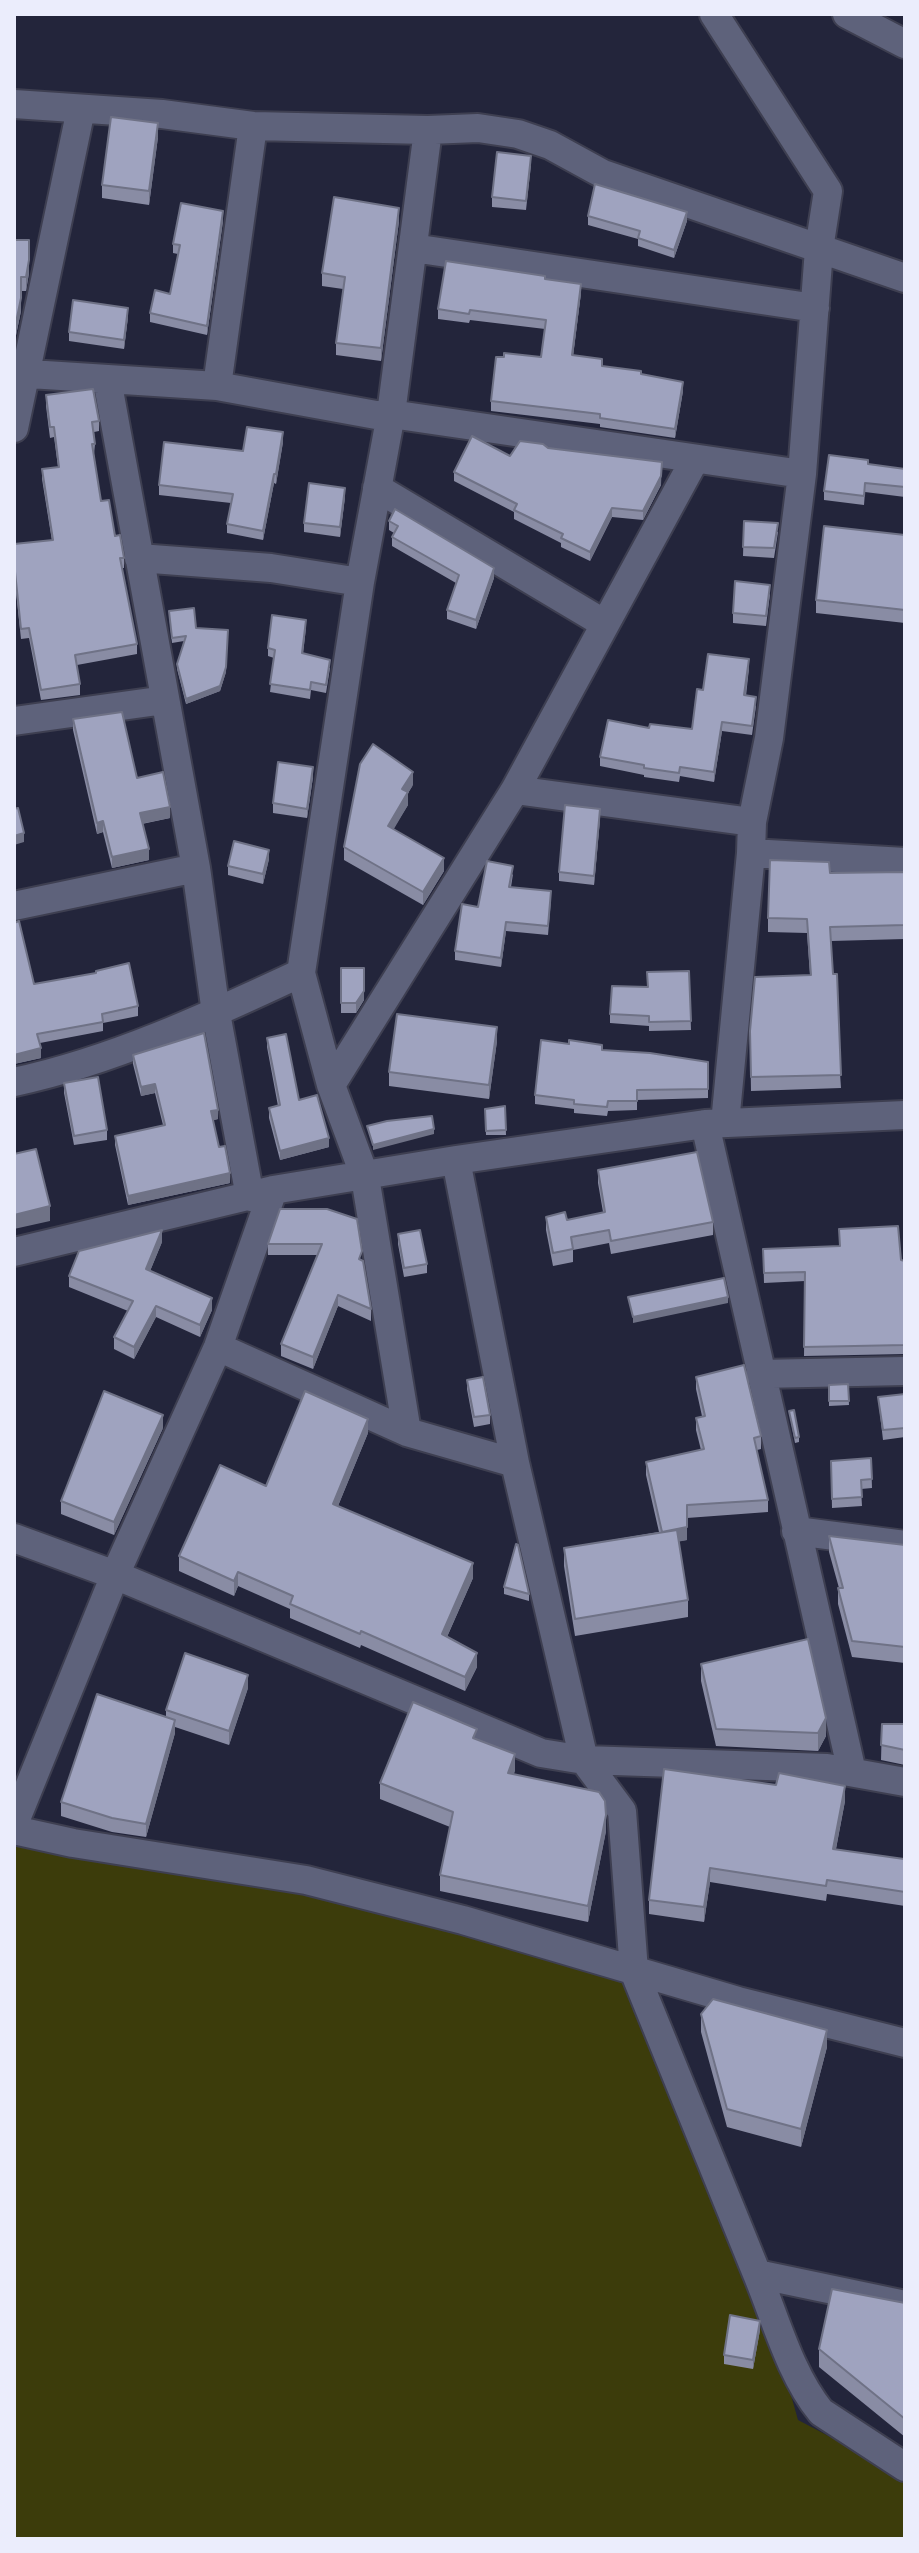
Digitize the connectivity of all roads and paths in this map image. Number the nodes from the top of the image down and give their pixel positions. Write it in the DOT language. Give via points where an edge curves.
graph roads {
  1 [pos="714,14"];
  2 [pos="847,14"];
  3 [pos="905,44"];
  4 [pos="14,104"];
  5 [pos="81,109"];
  6 [pos="253,126"];
  7 [pos="428,130"];
  8 [pos="413,248"];
  9 [pos="819,249"];
  10 [pos="905,278"];
  11 [pos="815,308"];
  12 [pos="20,373"];
  13 [pos="107,379"];
  14 [pos="217,386"];
  15 [pos="391,414"];
  16 [pos="14,428"];
  17 [pos="695,459"];
  18 [pos="802,474"];
  19 [pos="377,488"];
  20 [pos="139,558"];
  21 [pos="360,582"];
  22 [pos="605,624"];
  23 [pos="165,700"];
  24 [pos="14,721"];
  25 [pos="515,790"];
  26 [pos="752,822"];
  27 [pos="751,853"];
  28 [pos="905,862"];
  29 [pos="196,868"];
  30 [pos="14,906"];
  31 [pos="301,973"];
  32 [pos="216,1013"];
  33 [pos="14,1082"];
  34 [pos="331,1085"];
  35 [pos="905,1115"];
  36 [pos="715,1124"];
  37 [pos="456,1160"];
  38 [pos="365,1177"];
  39 [pos="262,1194"];
  40 [pos="14,1252"];
  41 [pos="218,1347"];
  42 [pos="905,1371"];
  43 [pos="760,1374"];
  44 [pos="407,1432"];
  45 [pos="515,1463"];
  46 [pos="796,1531"];
  47 [pos="14,1538"];
  48 [pos="905,1545"];
  49 [pos="115,1575"];
  50 [pos="584,1760"];
  51 [pos="852,1772"];
  52 [pos="905,1782"];
  53 [pos="14,1827"];
  54 [pos="634,1971"];
  55 [pos="905,2043"];
  56 [pos="757,2274"];
  57 [pos="905,2305"];
  58 [pos="905,2467"];
  1 -- 9 [label="street" via="828,191"];
  2 -- 3 [label="street"];
  4 -- 5 [label="street"];
  5 -- 6 [label="street"];
  5 -- 12 [label="street"];
  6 -- 7 [label="street"];
  6 -- 14 [label="street"];
  7 -- 8 [label="street"];
  7 -- 9 [label="street" via="478,128 518,134 603,174"];
  8 -- 11 [label="street"];
  8 -- 15 [label="street"];
  9 -- 10 [label="street"];
  9 -- 11 [label="street"];
  11 -- 18 [label="street"];
  12 -- 13 [label="street"];
  12 -- 16 [label="street"];
  13 -- 14 [label="street"];
  13 -- 20 [label="street"];
  14 -- 15 [label="street"];
  15 -- 17 [label="street"];
  15 -- 19 [label="street"];
  17 -- 18 [label="street"];
  17 -- 22 [label="street"];
  18 -- 26 [label="street" via="769,738"];
  19 -- 21 [label="street"];
  19 -- 22 [label="street"];
  20 -- 21 [label="street" via="271,568"];
  20 -- 23 [label="street"];
  21 -- 31 [label="street"];
  22 -- 25 [label="street"];
  23 -- 24 [label="street"];
  23 -- 29 [label="street"];
  25 -- 26 [label="street"];
  25 -- 34 [label="street"];
  26 -- 27 [label="street"];
  27 -- 28 [label="street"];
  27 -- 36 [label="street"];
  29 -- 30 [label="street"];
  29 -- 32 [label="street"];
  31 -- 32 [label="street"];
  31 -- 34 [label="street"];
  32 -- 33 [label="street" via="60,1072"];
  32 -- 39 [label="street"];
  34 -- 38 [label="street"];
  35 -- 36 [label="street"];
  36 -- 37 [label="street"];
  36 -- 43 [label="street"];
  37 -- 38 [label="street"];
  37 -- 45 [label="street"];
  38 -- 39 [label="street"];
  38 -- 44 [label="street"];
  39 -- 40 [label="street"];
  39 -- 41 [label="street"];
  41 -- 44 [label="street"];
  41 -- 49 [label="street"];
  42 -- 43 [label="street"];
  43 -- 46 [label="street"];
  44 -- 45 [label="street"];
  45 -- 50 [label="street"];
  46 -- 48 [label="street"];
  46 -- 51 [label="street"];
  47 -- 49 [label="street"];
  49 -- 50 [label="street" via="541,1753"];
  49 -- 53 [label="street"];
  50 -- 51 [label="street"];
  50 -- 54 [label="street" via="622,1811"];
  51 -- 52 [label="street"];
  53 -- 54 [label="street" via="73,1843 306,1880"];
  54 -- 55 [label="street"];
  54 -- 56 [label="street"];
  56 -- 57 [label="street"];
  56 -- 58 [label="street" via="813,2402"];
}
